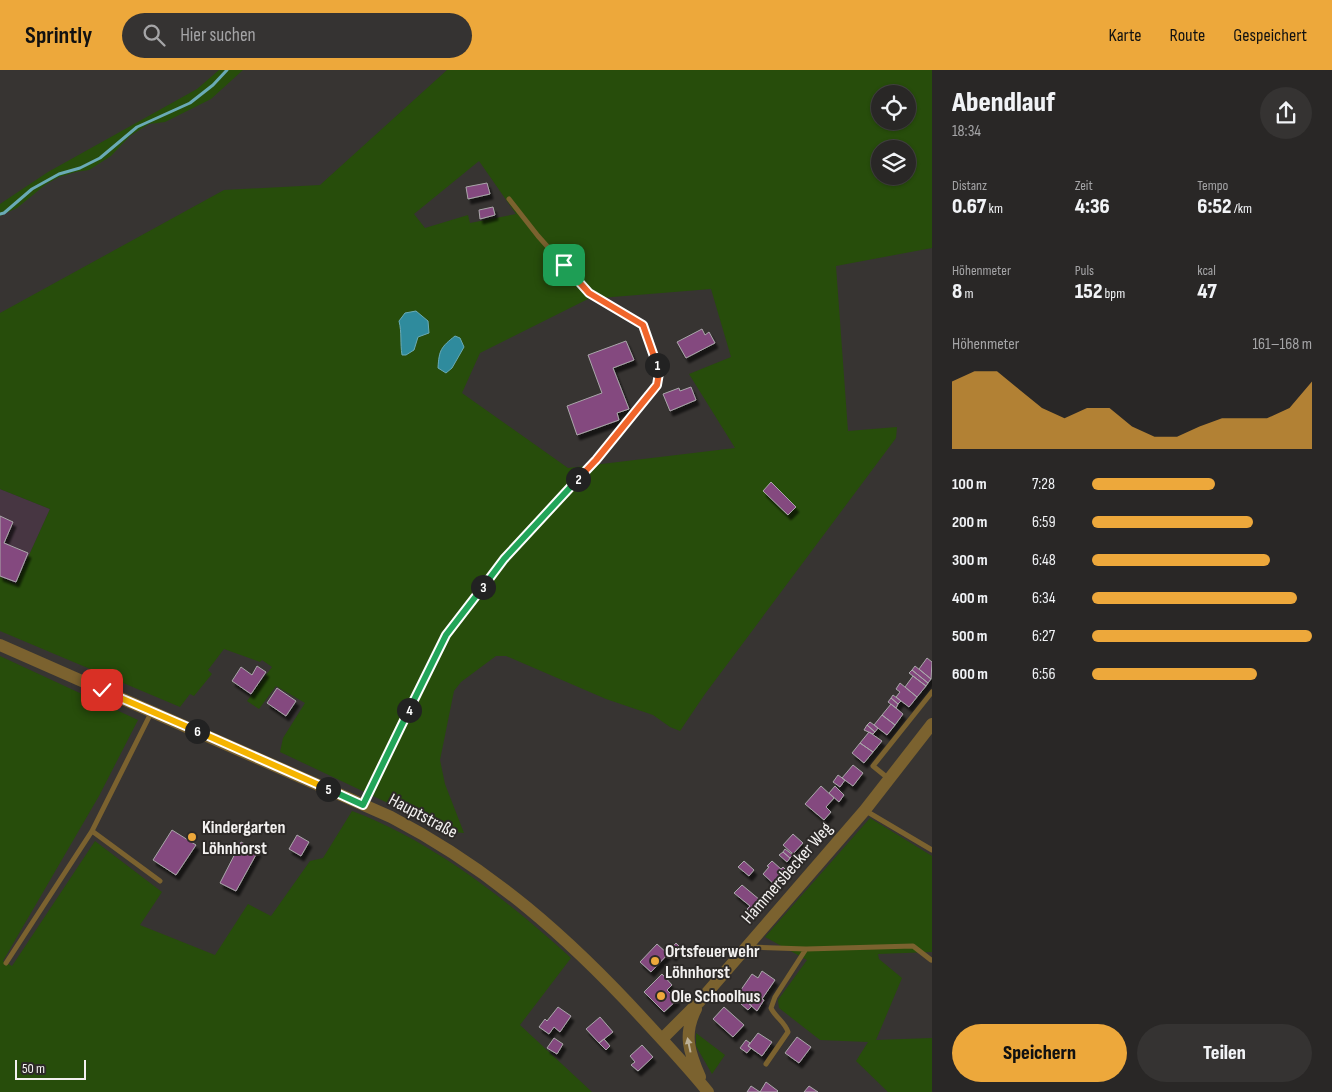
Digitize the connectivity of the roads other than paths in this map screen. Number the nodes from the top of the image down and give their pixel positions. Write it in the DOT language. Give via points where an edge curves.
graph roads {
  1 [pos="509,199"];
  2 [pos="0,645"];
  3 [pos="932,692"];
  4 [pos="152,711"];
  5 [pos="932,724"];
  6 [pos="889,779"];
  7 [pos="363,805"];
  8 [pos="864,810"];
  9 [pos="92,831"];
  10 [pos="932,850"];
  11 [pos="160,881"];
  12 [pos="747,946"];
  13 [pos="806,949"];
  14 [pos="930,960"];
  15 [pos="6,963"];
  16 [pos="699,1002"];
  17 [pos="662,1039"];
  18 [pos="766,1064"];
  19 [pos="706,1090"];
  1 -- 7 [label="lane" via="589,293 643,325 659,373 657,385 596,460 504,559 446,635"];
  2 -- 4 [label="street, Hauptstraße"];
  3 -- 6 [label="lane" via="873,766"];
  4 -- 7 [label="street, Hauptstraße"];
  4 -- 9 [label="lane"];
  5 -- 6 [label="street, Hammersbecker Weg"];
  6 -- 8 [label="street, Hammersbecker Weg"];
  7 -- 17 [label="street, Hauptstraße" via="428,836 483,872 552,928"];
  8 -- 10 [label="lane"];
  8 -- 12 [label="street, Hammersbecker Weg"];
  9 -- 11 [label="lane"];
  9 -- 15 [label="lane"];
  12 -- 13 [label="lane"];
  12 -- 16 [label="street, Hammersbecker Weg"];
  13 -- 14 [label="lane" via="913,946"];
  13 -- 18 [label="lane" via="771,1008 788,1032"];
  16 -- 17 [label="street, Hammersbecker Weg"];
  19 -- 16 [label="street, one-way" via="695,1066 687,1032"];
  17 -- 19 [label="street, Hauptstraße"];
}
